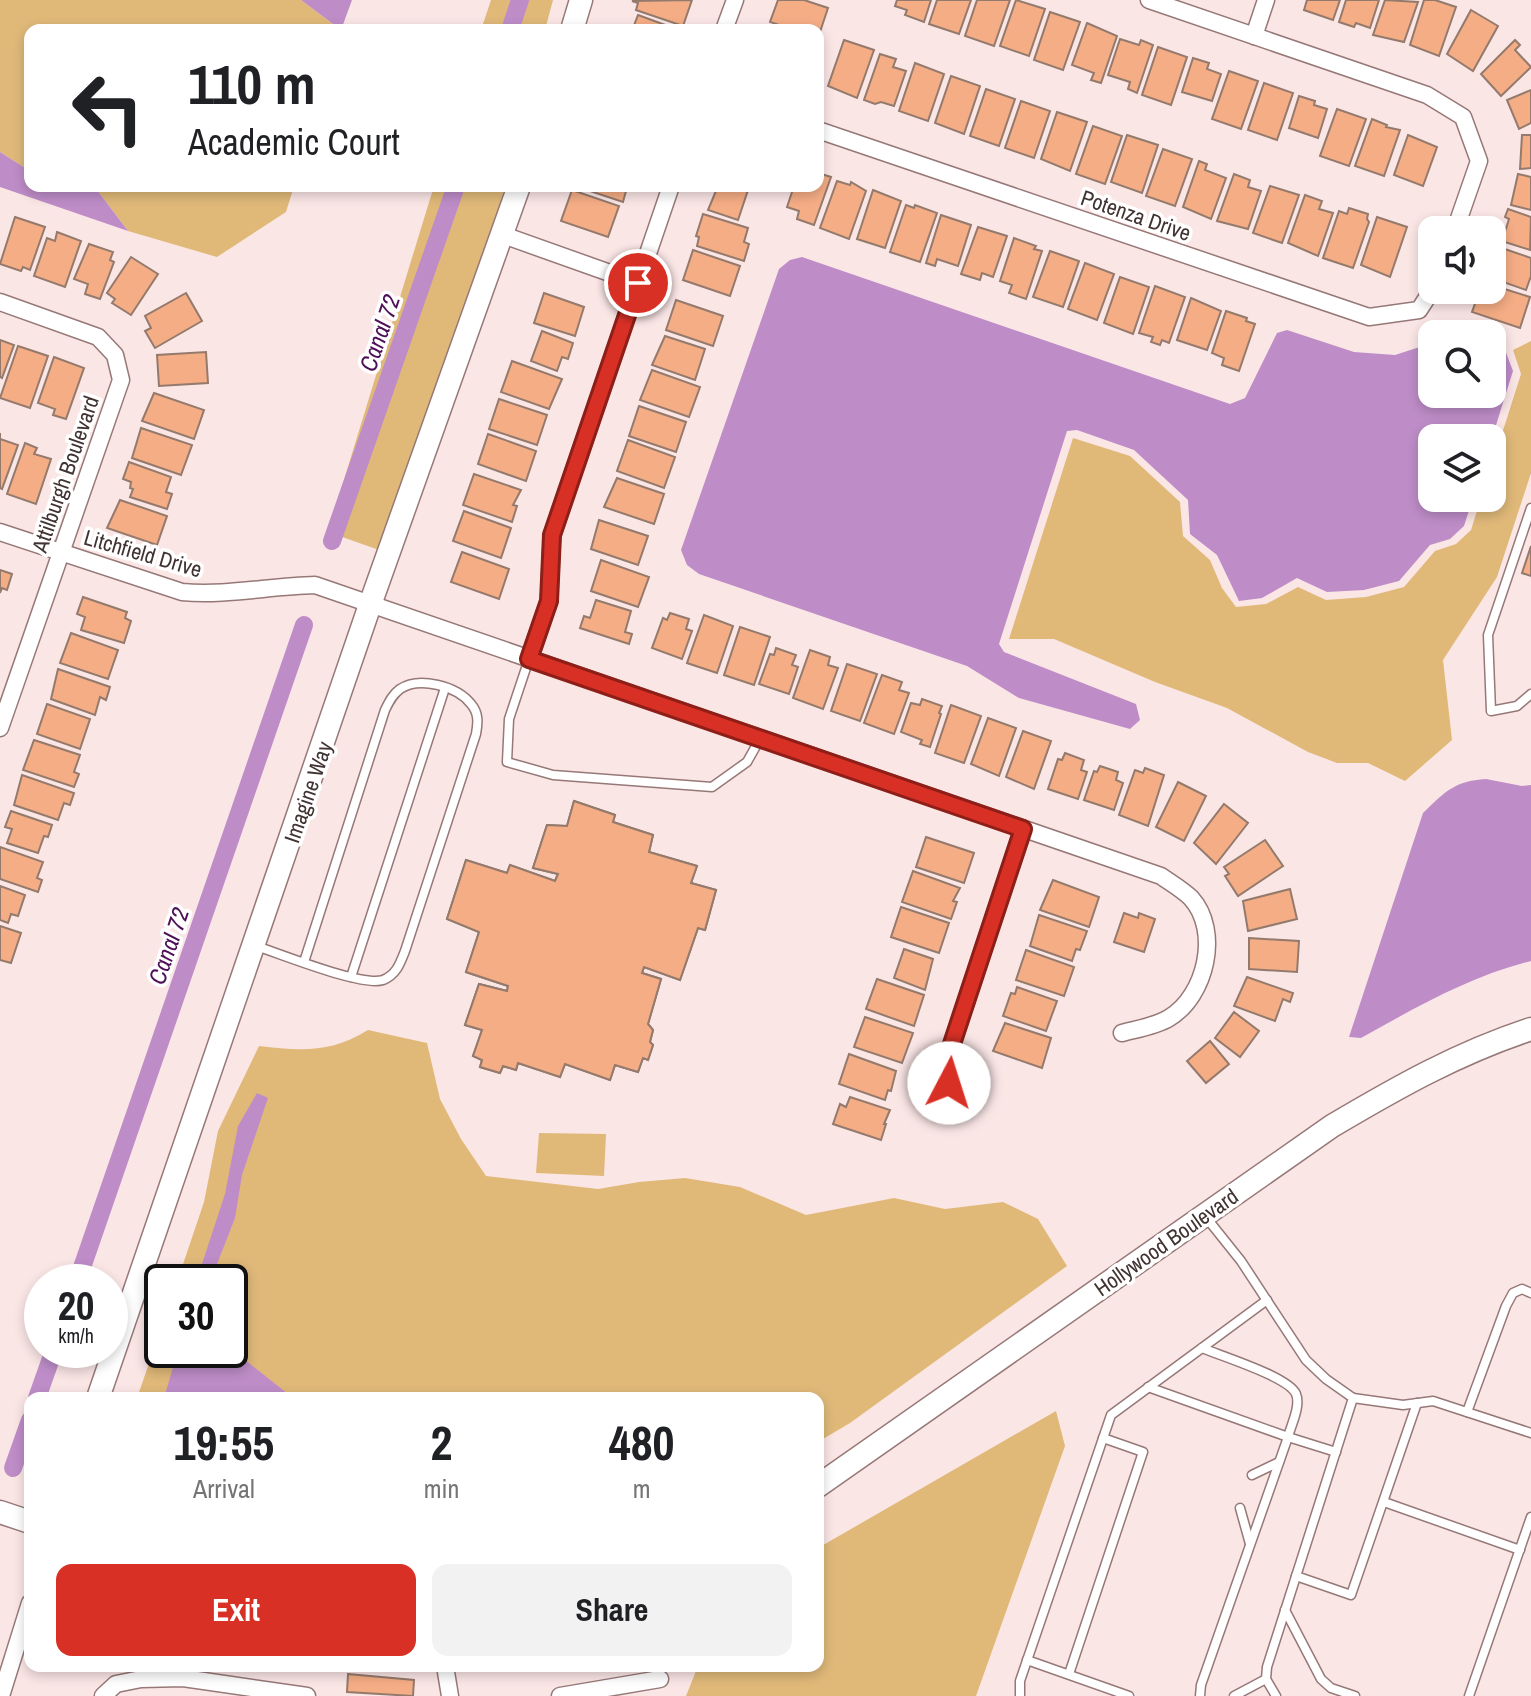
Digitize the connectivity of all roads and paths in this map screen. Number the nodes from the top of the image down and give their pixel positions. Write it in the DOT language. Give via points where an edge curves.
graph roads {
  1 [pos="581,0"];
  2 [pos="735,0"];
  3 [pos="1149,0"];
  4 [pos="1266,0"];
  5 [pos="574,24"];
  6 [pos="726,24"];
  7 [pos="1254,36"];
  8 [pos="824,132"];
  9 [pos="517,192"];
  10 [pos="669,192"];
  11 [pos="1460,216"];
  12 [pos="503,235"];
  13 [pos="638,283"];
  14 [pos="0,302"];
  15 [pos="1423,304"];
  16 [pos="1531,508"];
  17 [pos="0,532"];
  18 [pos="61,552"];
  19 [pos="371,602"];
  20 [pos="529,659"];
  21 [pos="445,688"];
  22 [pos="1531,694"];
  23 [pos="0,728"];
  24 [pos="760,739"];
  25 [pos="1023,829"];
  26 [pos="255,946"];
  27 [pos="304,962"];
  28 [pos="351,977"];
  29 [pos="1531,1029"];
  30 [pos="1122,1033"];
  31 [pos="952,1112"];
  32 [pos="1205,1215"];
  33 [pos="1531,1293"];
  34 [pos="1267,1300"];
  35 [pos="1202,1348"];
  36 [pos="1148,1387"];
  37 [pos="100,1392"];
  38 [pos="1353,1398"];
  39 [pos="1417,1403"];
  40 [pos="1467,1412"];
  41 [pos="1531,1433"];
  42 [pos="1288,1437"];
  43 [pos="1103,1438"];
  44 [pos="1336,1452"];
  45 [pos="1279,1462"];
  46 [pos="1252,1475"];
  47 [pos="824,1482"];
  48 [pos="1384,1502"];
  49 [pos="1240,1508"];
  50 [pos="0,1512"];
  51 [pos="1531,1517"];
  52 [pos="24,1520"];
  53 [pos="1250,1544"];
  54 [pos="1520,1550"];
  55 [pos="1296,1576"];
  56 [pos="1285,1610"];
  57 [pos="24,1622"];
  58 [pos="1027,1660"];
  59 [pos="446,1672"];
  60 [pos="1069,1674"];
  61 [pos="660,1679"];
  62 [pos="1266,1679"];
  63 [pos="1,1696"];
  64 [pos="103,1696"];
  65 [pos="307,1696"];
  66 [pos="450,1696"];
  67 [pos="560,1696"];
  68 [pos="1020,1696"];
  69 [pos="1129,1696"];
  70 [pos="1200,1696"];
  71 [pos="1234,1696"];
  72 [pos="1276,1696"];
  73 [pos="1355,1696"];
  74 [pos="1469,1696"];
  1 -- 5 [label="street"];
  2 -- 6 [label="street"];
  3 -- 7 [label="street"];
  4 -- 7 [label="street"];
  7 -- 11 [label="street" via="1427,95 1463,117 1479,161"];
  8 -- 15 [label="street, Potenza Drive" via="1369,317 1419,310"];
  9 -- 12 [label="street, Imagine Way"];
  10 -- 13 [label="street"];
  12 -- 13 [label="street"];
  12 -- 19 [label="street, Imagine Way"];
  13 -- 20 [label="street" via="552,535 549,601"];
  14 -- 18 [label="street, Attilburgh Boulevard" via="98,337 115,355 121,380"];
  16 -- 22 [label="lane" via="1488,635 1491,711 1517,706"];
  17 -- 18 [label="street, Litchfield Drive"];
  18 -- 19 [label="street, Litchfield Drive" via="182,592 315,585"];
  18 -- 23 [label="street, Attilburgh Boulevard"];
  19 -- 20 [label="street, Litchfield Drive"];
  19 -- 26 [label="street, Imagine Way"];
  20 -- 24 [label="street, Litchfield Drive"];
  20 -- 24 [label="lane" via="509,719 507,762 553,775 712,787 747,762"];
  21 -- 27 [label="lane" via="407,685 391,698"];
  21 -- 28 [label="lane"];
  21 -- 28 [label="lane" via="471,703 476,734 399,966 384,980"];
  24 -- 25 [label="street, Litchfield Drive"];
  25 -- 30 [label="street, Litchfield Drive" via="1161,876 1192,899 1205,927 1207,961 1195,992 1170,1018"];
  25 -- 31 [label="street" via="946,1062"];
  26 -- 27 [label="lane"];
  26 -- 37 [label="street, Imagine Way"];
  27 -- 28 [label="lane"];
  29 -- 32 [label="street, Hollywood Boulevard" via="1415,1076 1332,1126"];
  32 -- 34 [label="lane"];
  32 -- 47 [label="street, Hollywood Boulevard"];
  33 -- 40 [label="lane" via="1513,1293"];
  34 -- 35 [label="lane"];
  34 -- 38 [label="lane" via="1306,1360"];
  35 -- 36 [label="lane"];
  35 -- 42 [label="lane" via="1286,1382 1297,1405"];
  36 -- 42 [label="lane"];
  36 -- 43 [label="lane" via="1111,1415"];
  38 -- 39 [label="lane"];
  38 -- 44 [label="lane"];
  39 -- 40 [label="lane" via="1433,1401"];
  39 -- 48 [label="lane"];
  40 -- 41 [label="lane"];
  42 -- 44 [label="lane"];
  42 -- 45 [label="lane"];
  43 -- 58 [label="lane"];
  43 -- 60 [label="lane" via="1143,1452"];
  44 -- 55 [label="lane"];
  45 -- 46 [label="lane"];
  45 -- 53 [label="lane"];
  48 -- 54 [label="lane"];
  48 -- 55 [label="lane" via="1351,1595"];
  49 -- 53 [label="lane"];
  50 -- 52 [label="street"];
  51 -- 54 [label="lane"];
  53 -- 70 [label="lane"];
  54 -- 74 [label="lane"];
  55 -- 56 [label="lane"];
  56 -- 62 [label="lane"];
  56 -- 73 [label="lane" via="1321,1679"];
  57 -- 63 [label="street"];
  58 -- 60 [label="lane"];
  58 -- 68 [label="lane"];
  59 -- 66 [label="street"];
  60 -- 69 [label="lane"];
  61 -- 67 [label="street"];
  62 -- 71 [label="lane"];
  62 -- 72 [label="lane"];
  64 -- 65 [label="street" via="116,1684 183,1678"];
}
